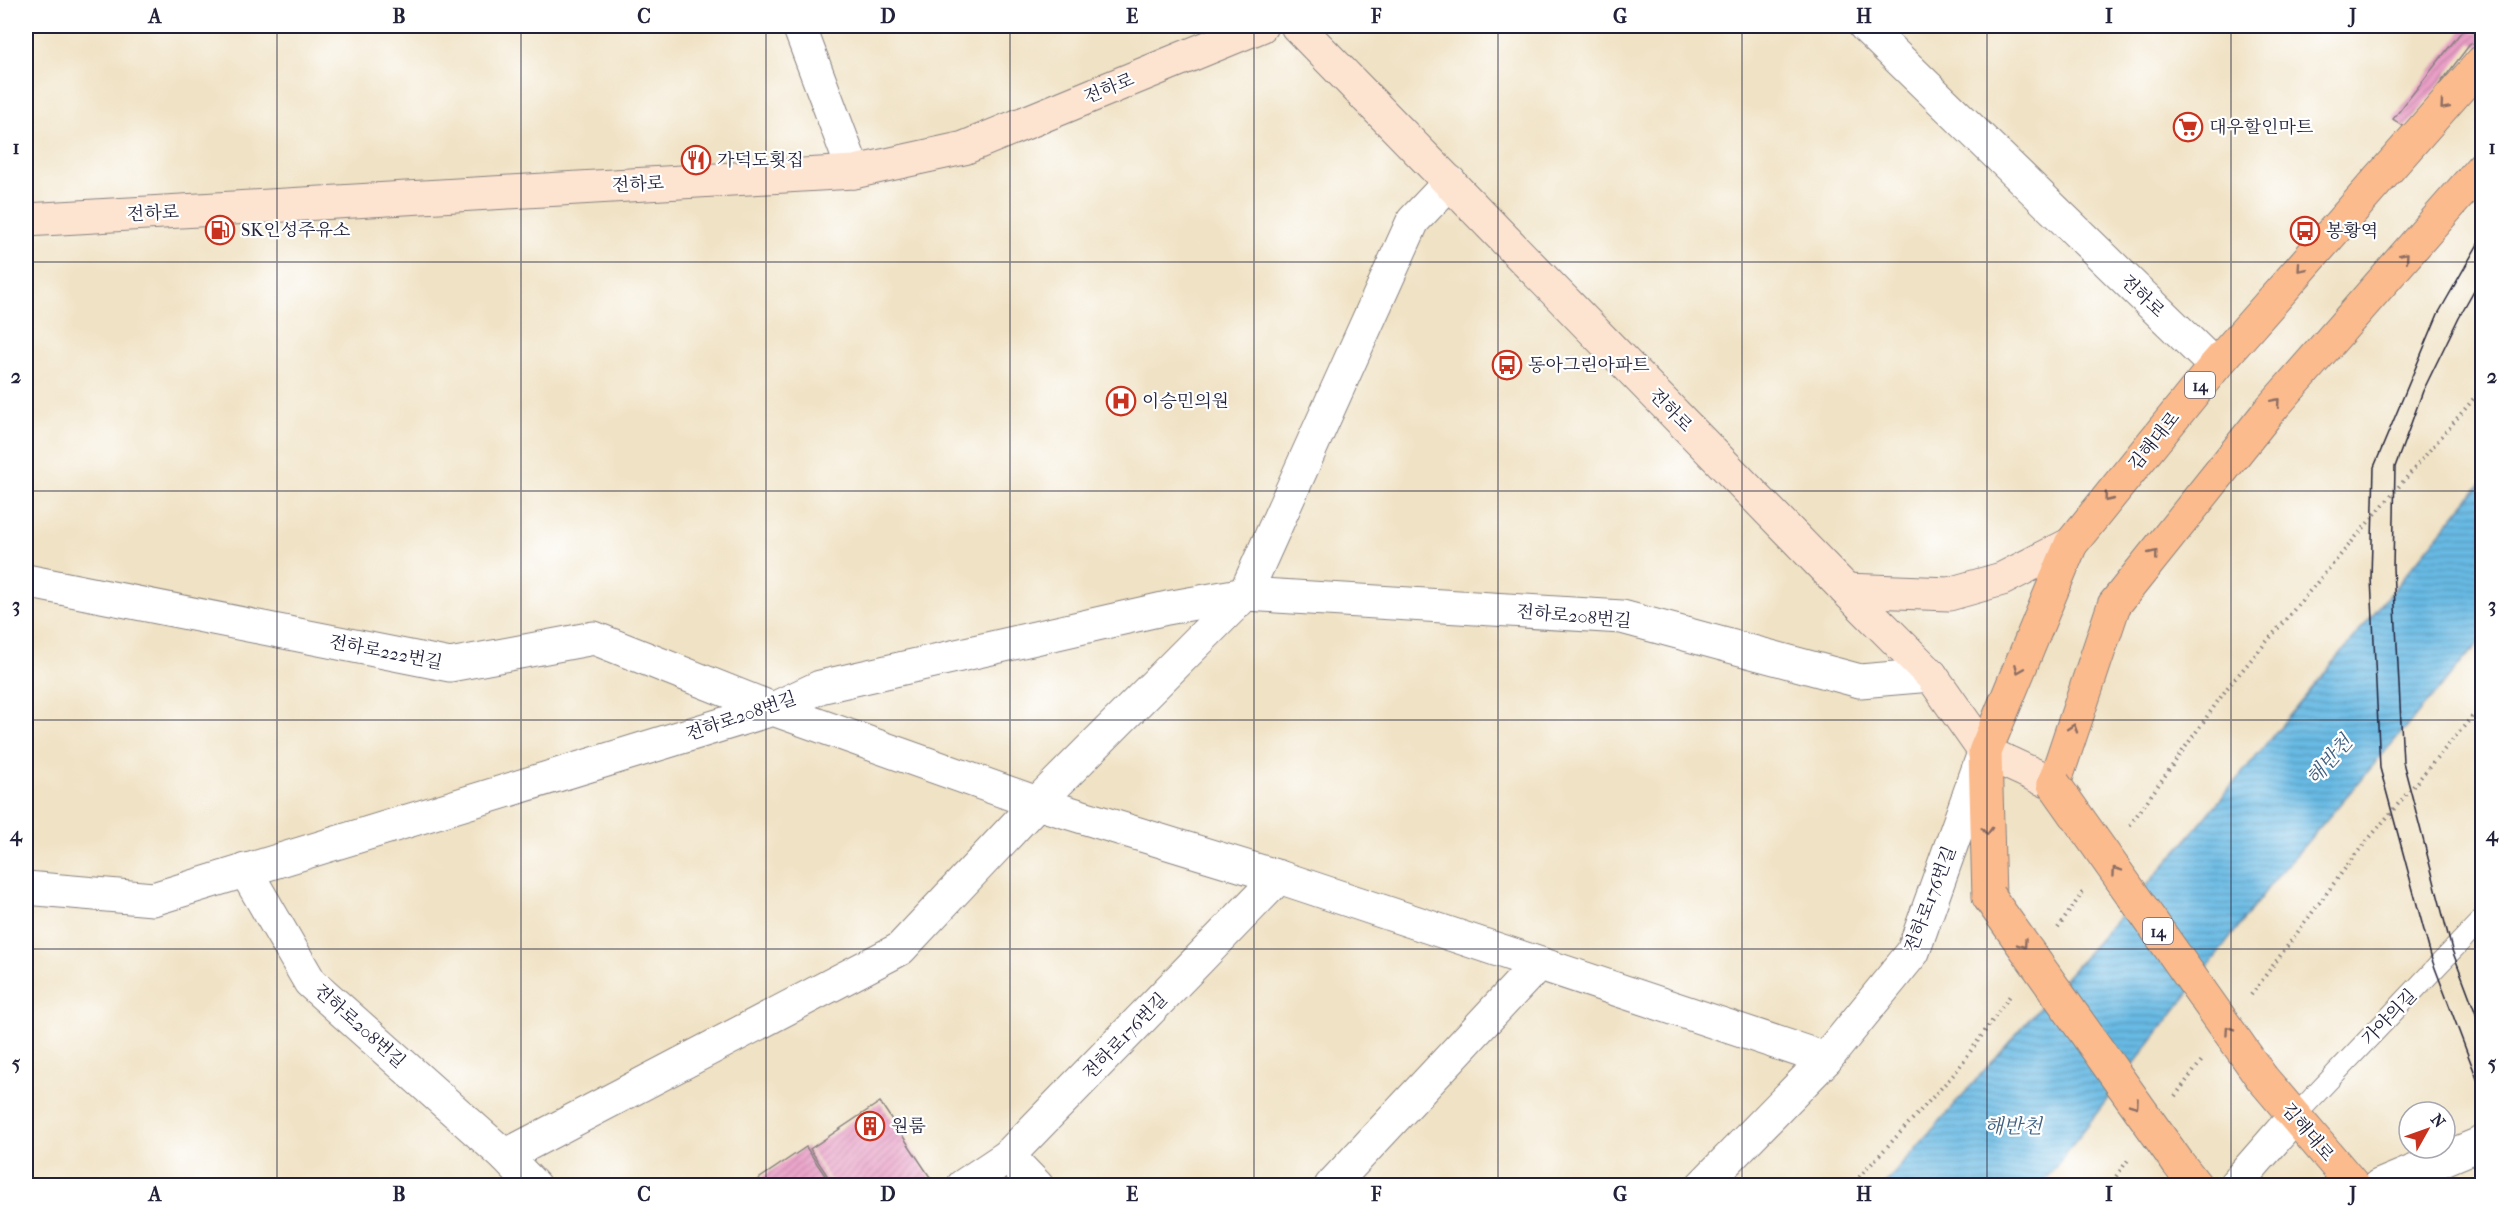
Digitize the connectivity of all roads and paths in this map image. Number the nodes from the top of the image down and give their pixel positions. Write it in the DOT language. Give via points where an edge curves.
graph roads {
  1 [pos="799,26"];
  2 [pos="1261,26"];
  3 [pos="1298,26"];
  4 [pos="1865,26"];
  5 [pos="2482,62"];
  6 [pos="2482,168"];
  7 [pos="854,172"];
  8 [pos="1450,182"];
  9 [pos="26,220"];
  10 [pos="2215,366"];
  11 [pos="2482,388"];
  12 [pos="2071,544"];
  13 [pos="26,581"];
  14 [pos="1846,590"];
  15 [pos="1245,594"];
  16 [pos="1931,675"];
  17 [pos="2482,705"];
  18 [pos="773,709"];
  19 [pos="1985,752"];
  20 [pos="2054,783"];
  21 [pos="1037,803"];
  22 [pos="2126,832"];
  23 [pos="245,870"];
  24 [pos="1279,877"];
  25 [pos="26,888"];
  26 [pos="2085,890"];
  27 [pos="2482,919"];
  28 [pos="2057,928"];
  29 [pos="1538,964"];
  30 [pos="2016,986"];
  31 [pos="2250,997"];
  32 [pos="2207,1053"];
  33 [pos="1826,1059"];
  34 [pos="2172,1101"];
  35 [pos="2295,1116"];
  36 [pos="2482,1143"];
  37 [pos="505,1156"];
  38 [pos="1008,1156"];
  39 [pos="2130,1157"];
  40 [pos="2187,1174"];
  41 [pos="534,1185"];
  42 [pos="963,1185"];
  43 [pos="1036,1185"];
  44 [pos="1331,1185"];
  45 [pos="1702,1185"];
  46 [pos="1851,1185"];
  47 [pos="2109,1185"];
  48 [pos="2234,1185"];
  49 [pos="2354,1185"];
  50 [pos="2379,1185"];
  1 -- 7 [label="street"];
  2 -- 7 [label="main road, 전하로" via="964,148"];
  3 -- 8 [label="main road, 전하로"];
  4 -- 10 [label="street, 전하로"];
  5 -- 10 [label="main road, 김해대로 / 14, one-way"];
  20 -- 6 [label="main road, one-way" via="2114,605 2269,411"];
  7 -- 9 [label="main road, 전하로"];
  8 -- 14 [label="main road, 전하로"];
  8 -- 15 [label="street" via="1413,221"];
  10 -- 12 [label="main road, 김해대로 / 14, one-way"];
  11 -- 22 [label="path" via="2228,687"];
  12 -- 14 [label="main road" via="2002,579 1949,594"];
  12 -- 19 [label="main road, 김해대로 / 14, one-way"];
  13 -- 18 [label="street, 전하로222번길" via="450,665 594,638"];
  14 -- 16 [label="main road, 전하로"];
  15 -- 16 [label="street, 전하로208번길" via="1622,617 1860,681"];
  15 -- 18 [label="street, 전하로208번길" via="820,687"];
  15 -- 21 [label="street"];
  16 -- 19 [label="main road, 전하로"];
  17 -- 31 [label="path" via="2355,855"];
  18 -- 21 [label="street, 전하로222번길"];
  18 -- 23 [label="street, 전하로208번길"];
  19 -- 20 [label="main road"];
  19 -- 33 [label="street, 전하로176번길" via="1912,952"];
  19 -- 40 [label="main road, 14, one-way, bridge" via="1989,897"];
  35 -- 20 [label="main road, 김해대로 / 14, one-way, bridge" via="2262,1078"];
  21 -- 24 [label="street"];
  21 -- 37 [label="street" via="900,949"];
  23 -- 25 [label="street, 전하로208번길" via="153,899"];
  23 -- 37 [label="street, 전하로208번길" via="310,982"];
  24 -- 29 [label="street"];
  24 -- 38 [label="street, 전하로176번길"];
  26 -- 28 [label="path"];
  27 -- 35 [label="lane, 가야의길"];
  29 -- 33 [label="street"];
  29 -- 44 [label="street"];
  30 -- 46 [label="path" via="1955,1073"];
  32 -- 34 [label="path"];
  33 -- 45 [label="street, 전하로176번길"];
  35 -- 48 [label="street"];
  35 -- 49 [label="main road, 김해대로 / 14"];
  36 -- 50 [label="street"];
  37 -- 41 [label="street, 전하로208번길"];
  38 -- 42 [label="street, 전하로176번길"];
  38 -- 43 [label="street"];
  39 -- 47 [label="path"];
}
